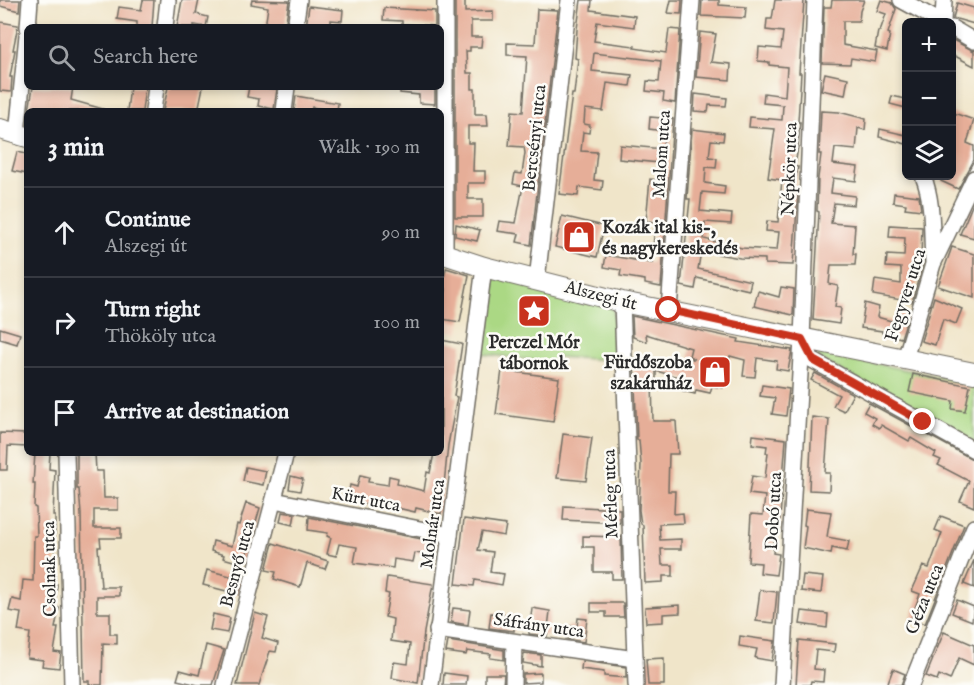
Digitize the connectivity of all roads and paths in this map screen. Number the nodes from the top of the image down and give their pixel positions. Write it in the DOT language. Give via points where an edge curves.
graph roads {
  1 [pos="30,0"];
  2 [pos="168,0"];
  3 [pos="299,0"];
  4 [pos="445,0"];
  5 [pos="569,0"];
  6 [pos="692,0"];
  7 [pos="815,0"];
  8 [pos="901,0"];
  9 [pos="944,0"];
  10 [pos="935,18"];
  11 [pos="942,18"];
  12 [pos="28,24"];
  13 [pos="165,24"];
  14 [pos="295,24"];
  15 [pos="956,31"];
  16 [pos="974,41"];
  17 [pos="24,60"];
  18 [pos="156,90"];
  19 [pos="287,90"];
  20 [pos="153,108"];
  21 [pos="284,108"];
  22 [pos="444,127"];
  23 [pos="15,133"];
  24 [pos="974,178"];
  25 [pos="925,180"];
  26 [pos="444,254"];
  27 [pos="933,264"];
  28 [pos="484,267"];
  29 [pos="537,280"];
  30 [pos="622,302"];
  31 [pos="669,310"];
  32 [pos="802,339"];
  33 [pos="905,359"];
  34 [pos="974,373"];
  35 [pos="974,450"];
  36 [pos="66,456"];
  37 [pos="284,456"];
  38 [pos="274,500"];
  39 [pos="974,527"];
  40 [pos="450,535"];
  41 [pos="437,630"];
  42 [pos="514,642"];
  43 [pos="635,659"];
  44 [pos="72,685"];
  45 [pos="225,685"];
  46 [pos="431,685"];
  47 [pos="513,685"];
  48 [pos="636,685"];
  49 [pos="782,685"];
  50 [pos="911,685"];
  1 -- 12 [label="street"];
  2 -- 13 [label="street"];
  3 -- 14 [label="street"];
  4 -- 22 [label="street"];
  5 -- 29 [label="street, Bercsényi utca"];
  6 -- 31 [label="street, Malom utca"];
  7 -- 32 [label="street, Népkör utca"];
  8 -- 10 [label="street"];
  9 -- 11 [label="street"];
  15 -- 16 [label="street"];
  17 -- 23 [label="street"];
  18 -- 20 [label="street"];
  19 -- 21 [label="street"];
  24 -- 27 [label="street, Fegyver utca"];
  25 -- 27 [label="street" via="932,209"];
  26 -- 28 [label="main road, Alszegi út"];
  27 -- 33 [label="street, Fegyver utca"];
  28 -- 29 [label="main road, Alszegi út"];
  28 -- 40 [label="street, Molnár utca"];
  29 -- 30 [label="main road, Alszegi út"];
  30 -- 31 [label="main road, Alszegi út"];
  30 -- 43 [label="street, Mérleg utca"];
  31 -- 32 [label="main road, Alszegi út"];
  32 -- 33 [label="main road, Alszegi út"];
  32 -- 35 [label="street" via="813,360"];
  32 -- 49 [label="street, Dobó utca"];
  33 -- 34 [label="main road, Alszegi út"];
  36 -- 44 [label="street, Csolnak utca"];
  37 -- 38 [label="street, Besnyő utca"];
  38 -- 40 [label="street, Kürt utca"];
  38 -- 45 [label="street, Besnyő utca"];
  39 -- 50 [label="street, Géza utca"];
  40 -- 41 [label="street, Molnár utca"];
  41 -- 42 [label="street, Sáfrány utca"];
  41 -- 46 [label="street, Molnár utca"];
  42 -- 43 [label="street, Sáfrány utca"];
  42 -- 47 [label="street"];
  43 -- 48 [label="street, Mérleg utca"];
}
